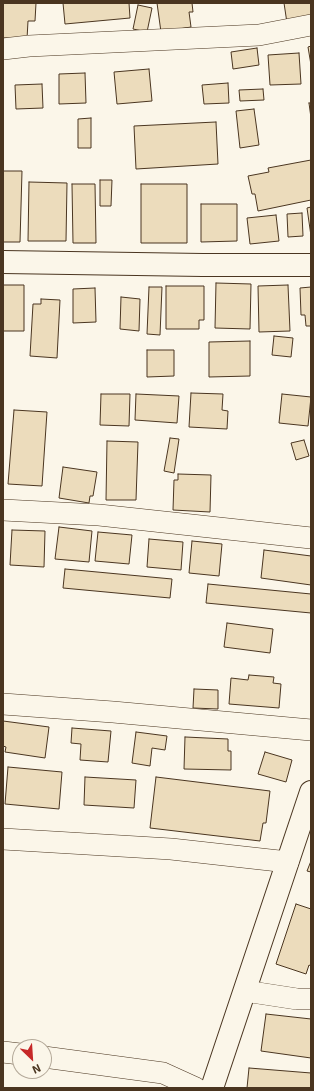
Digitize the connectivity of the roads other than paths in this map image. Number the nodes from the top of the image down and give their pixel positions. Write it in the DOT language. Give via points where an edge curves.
graph roads {
  1 [pos="311,25"];
  2 [pos="3,49"];
  3 [pos="3,262"];
  4 [pos="311,265"];
  5 [pos="3,510"];
  6 [pos="311,538"];
  7 [pos="3,704"];
  8 [pos="311,730"];
  9 [pos="311,792"];
  10 [pos="3,839"];
  11 [pos="288,862"];
  12 [pos="245,990"];
  13 [pos="311,999"];
  14 [pos="52,1058"];
  15 [pos="196,1088"];
  16 [pos="212,1088"];
  1 -- 2 [label="street" via="259,35"];
  3 -- 4 [label="street" via="203,266"];
  5 -- 6 [label="street" via="99,515"];
  7 -- 8 [label="street"];
  9 -- 11 [label="street"];
  10 -- 11 [label="street" via="171,849"];
  11 -- 12 [label="street"];
  12 -- 13 [label="street"];
  12 -- 16 [label="street"];
  14 -- 15 [label="street" via="163,1073"];
}
